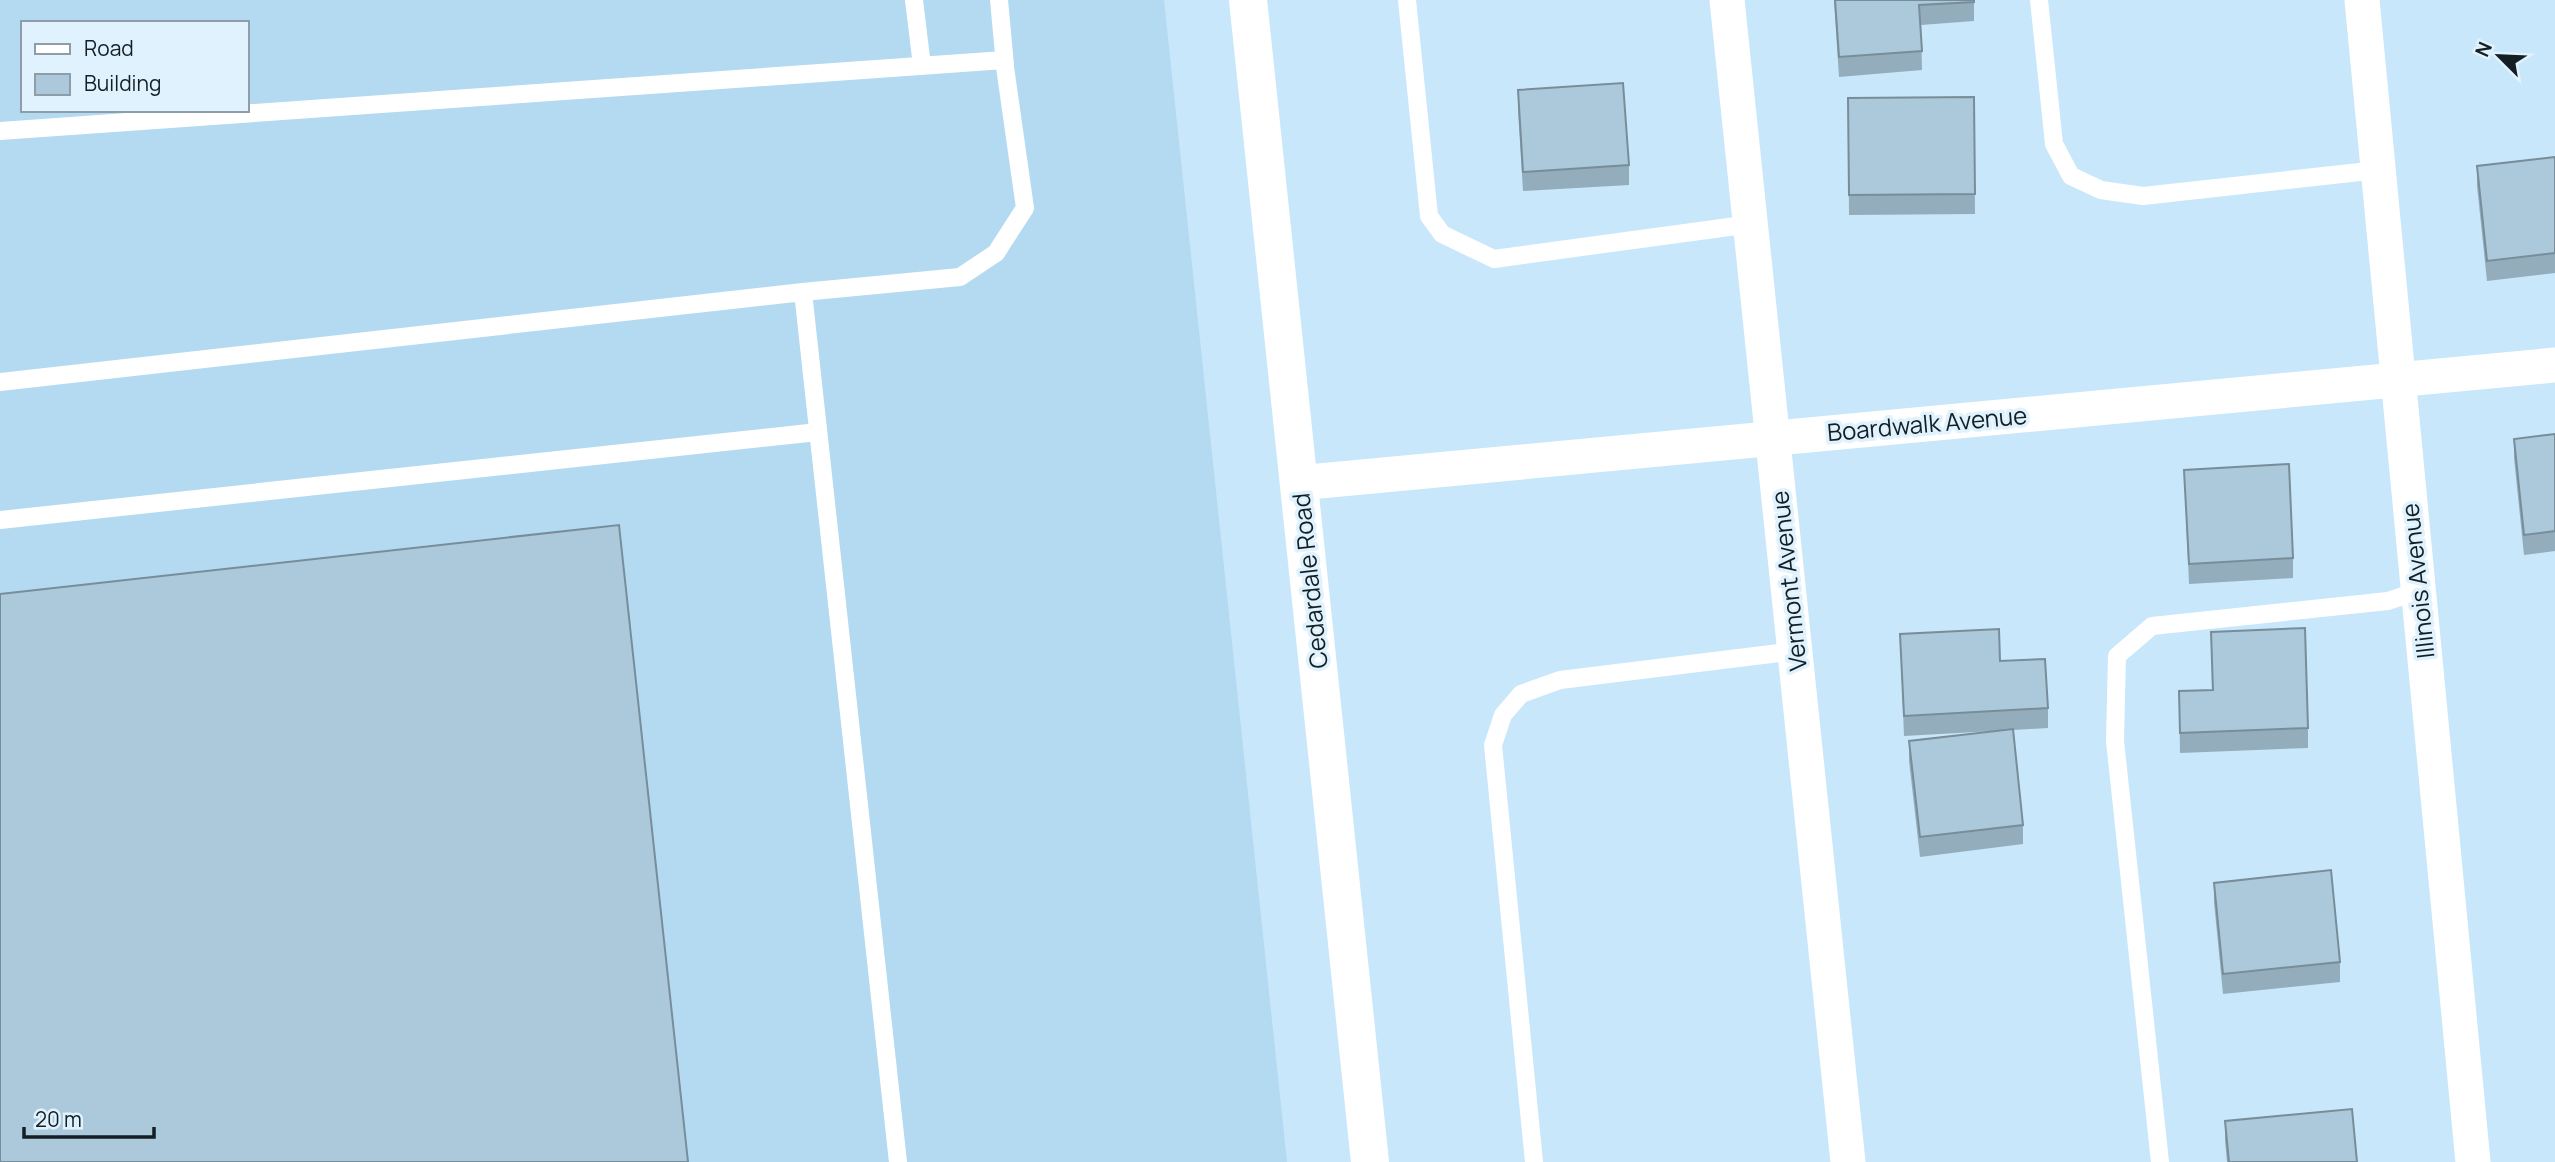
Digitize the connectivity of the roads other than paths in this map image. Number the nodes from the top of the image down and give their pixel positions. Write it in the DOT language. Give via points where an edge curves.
graph roads {
  1 [pos="914,0"];
  2 [pos="999,0"];
  3 [pos="1248,0"];
  4 [pos="1407,0"];
  5 [pos="1727,0"];
  6 [pos="2039,0"];
  7 [pos="2362,0"];
  8 [pos="922,65"];
  9 [pos="1005,65"];
  10 [pos="0,131"];
  11 [pos="2378,170"];
  12 [pos="1751,224"];
  13 [pos="803,292"];
  14 [pos="2555,365"];
  15 [pos="0,382"];
  16 [pos="2398,382"];
  17 [pos="818,432"];
  18 [pos="1773,436"];
  19 [pos="1298,483"];
  20 [pos="0,520"];
  21 [pos="2418,591"];
  22 [pos="1794,651"];
  23 [pos="898,1162"];
  24 [pos="1370,1162"];
  25 [pos="1534,1162"];
  26 [pos="1848,1162"];
  27 [pos="2160,1162"];
  28 [pos="2473,1162"];
  1 -- 8 [label="lane"];
  2 -- 9 [label="lane"];
  3 -- 19 [label="street, Cedardale Road"];
  4 -- 12 [label="lane" via="1429,216 1442,234 1494,259"];
  5 -- 12 [label="street, Vermont Avenue"];
  6 -- 11 [label="lane" via="2054,144 2071,176 2101,190 2143,196"];
  7 -- 11 [label="street, Illinois Avenue"];
  8 -- 9 [label="lane" via="1004,60"];
  8 -- 10 [label="lane"];
  9 -- 13 [label="lane" via="1025,208 996,253 960,276"];
  11 -- 16 [label="street, Illinois Avenue"];
  12 -- 18 [label="street, Vermont Avenue"];
  13 -- 15 [label="lane"];
  13 -- 17 [label="lane"];
  14 -- 16 [label="street, Boardwalk Avenue"];
  16 -- 18 [label="street, Boardwalk Avenue"];
  16 -- 21 [label="street, Illinois Avenue"];
  17 -- 20 [label="lane"];
  17 -- 23 [label="lane"];
  18 -- 19 [label="street, Boardwalk Avenue"];
  18 -- 22 [label="street, Vermont Avenue"];
  19 -- 24 [label="street, Cedardale Road"];
  21 -- 27 [label="lane" via="2388,601 2152,626 2117,656 2115,741"];
  21 -- 28 [label="street, Illinois Avenue"];
  22 -- 25 [label="lane" via="1560,680 1521,694 1503,715 1493,745"];
  22 -- 26 [label="street, Vermont Avenue"];
}
